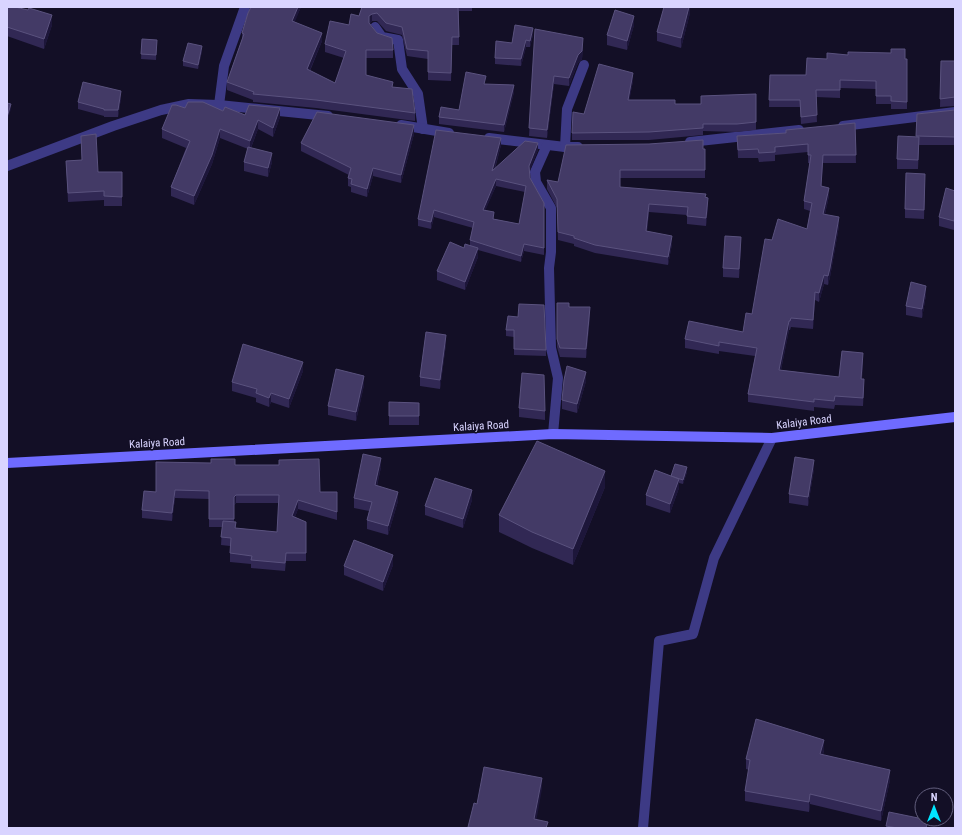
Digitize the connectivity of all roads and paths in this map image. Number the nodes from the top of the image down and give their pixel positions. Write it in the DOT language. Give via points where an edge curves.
graph roads {
  1 [pos="245,7"];
  2 [pos="375,27"];
  3 [pos="584,65"];
  4 [pos="219,105"];
  5 [pos="955,112"];
  6 [pos="339,117"];
  7 [pos="393,124"];
  8 [pos="836,126"];
  9 [pos="423,129"];
  10 [pos="806,130"];
  11 [pos="460,134"];
  12 [pos="482,137"];
  13 [pos="679,143"];
  14 [pos="547,145"];
  15 [pos="588,146"];
  16 [pos="565,147"];
  17 [pos="7,166"];
  18 [pos="955,416"];
  19 [pos="553,434"];
  20 [pos="772,438"];
  21 [pos="7,463"];
  22 [pos="644,828"];
  1 -- 4 [label="street" via="224,66"];
  2 -- 9 [label="street" via="382,37 398,40 402,69 418,94"];
  3 -- 16 [label="street" via="567,109"];
  4 -- 6 [label="street"];
  4 -- 17 [label="street" via="189,104 160,110"];
  5 -- 8 [label="street"];
  7 -- 9 [label="street"];
  9 -- 11 [label="street"];
  10 -- 13 [label="street"];
  12 -- 14 [label="street"];
  14 -- 16 [label="street"];
  14 -- 19 [label="street" via="535,172 536,182 551,208 551,348 558,378"];
  15 -- 16 [label="street"];
  18 -- 20 [label="main road, Kalaiya Road"];
  19 -- 20 [label="main road, Kalaiya Road"];
  19 -- 21 [label="main road, Kalaiya Road"];
  20 -- 22 [label="street" via="714,558 693,634 659,641"];
}
